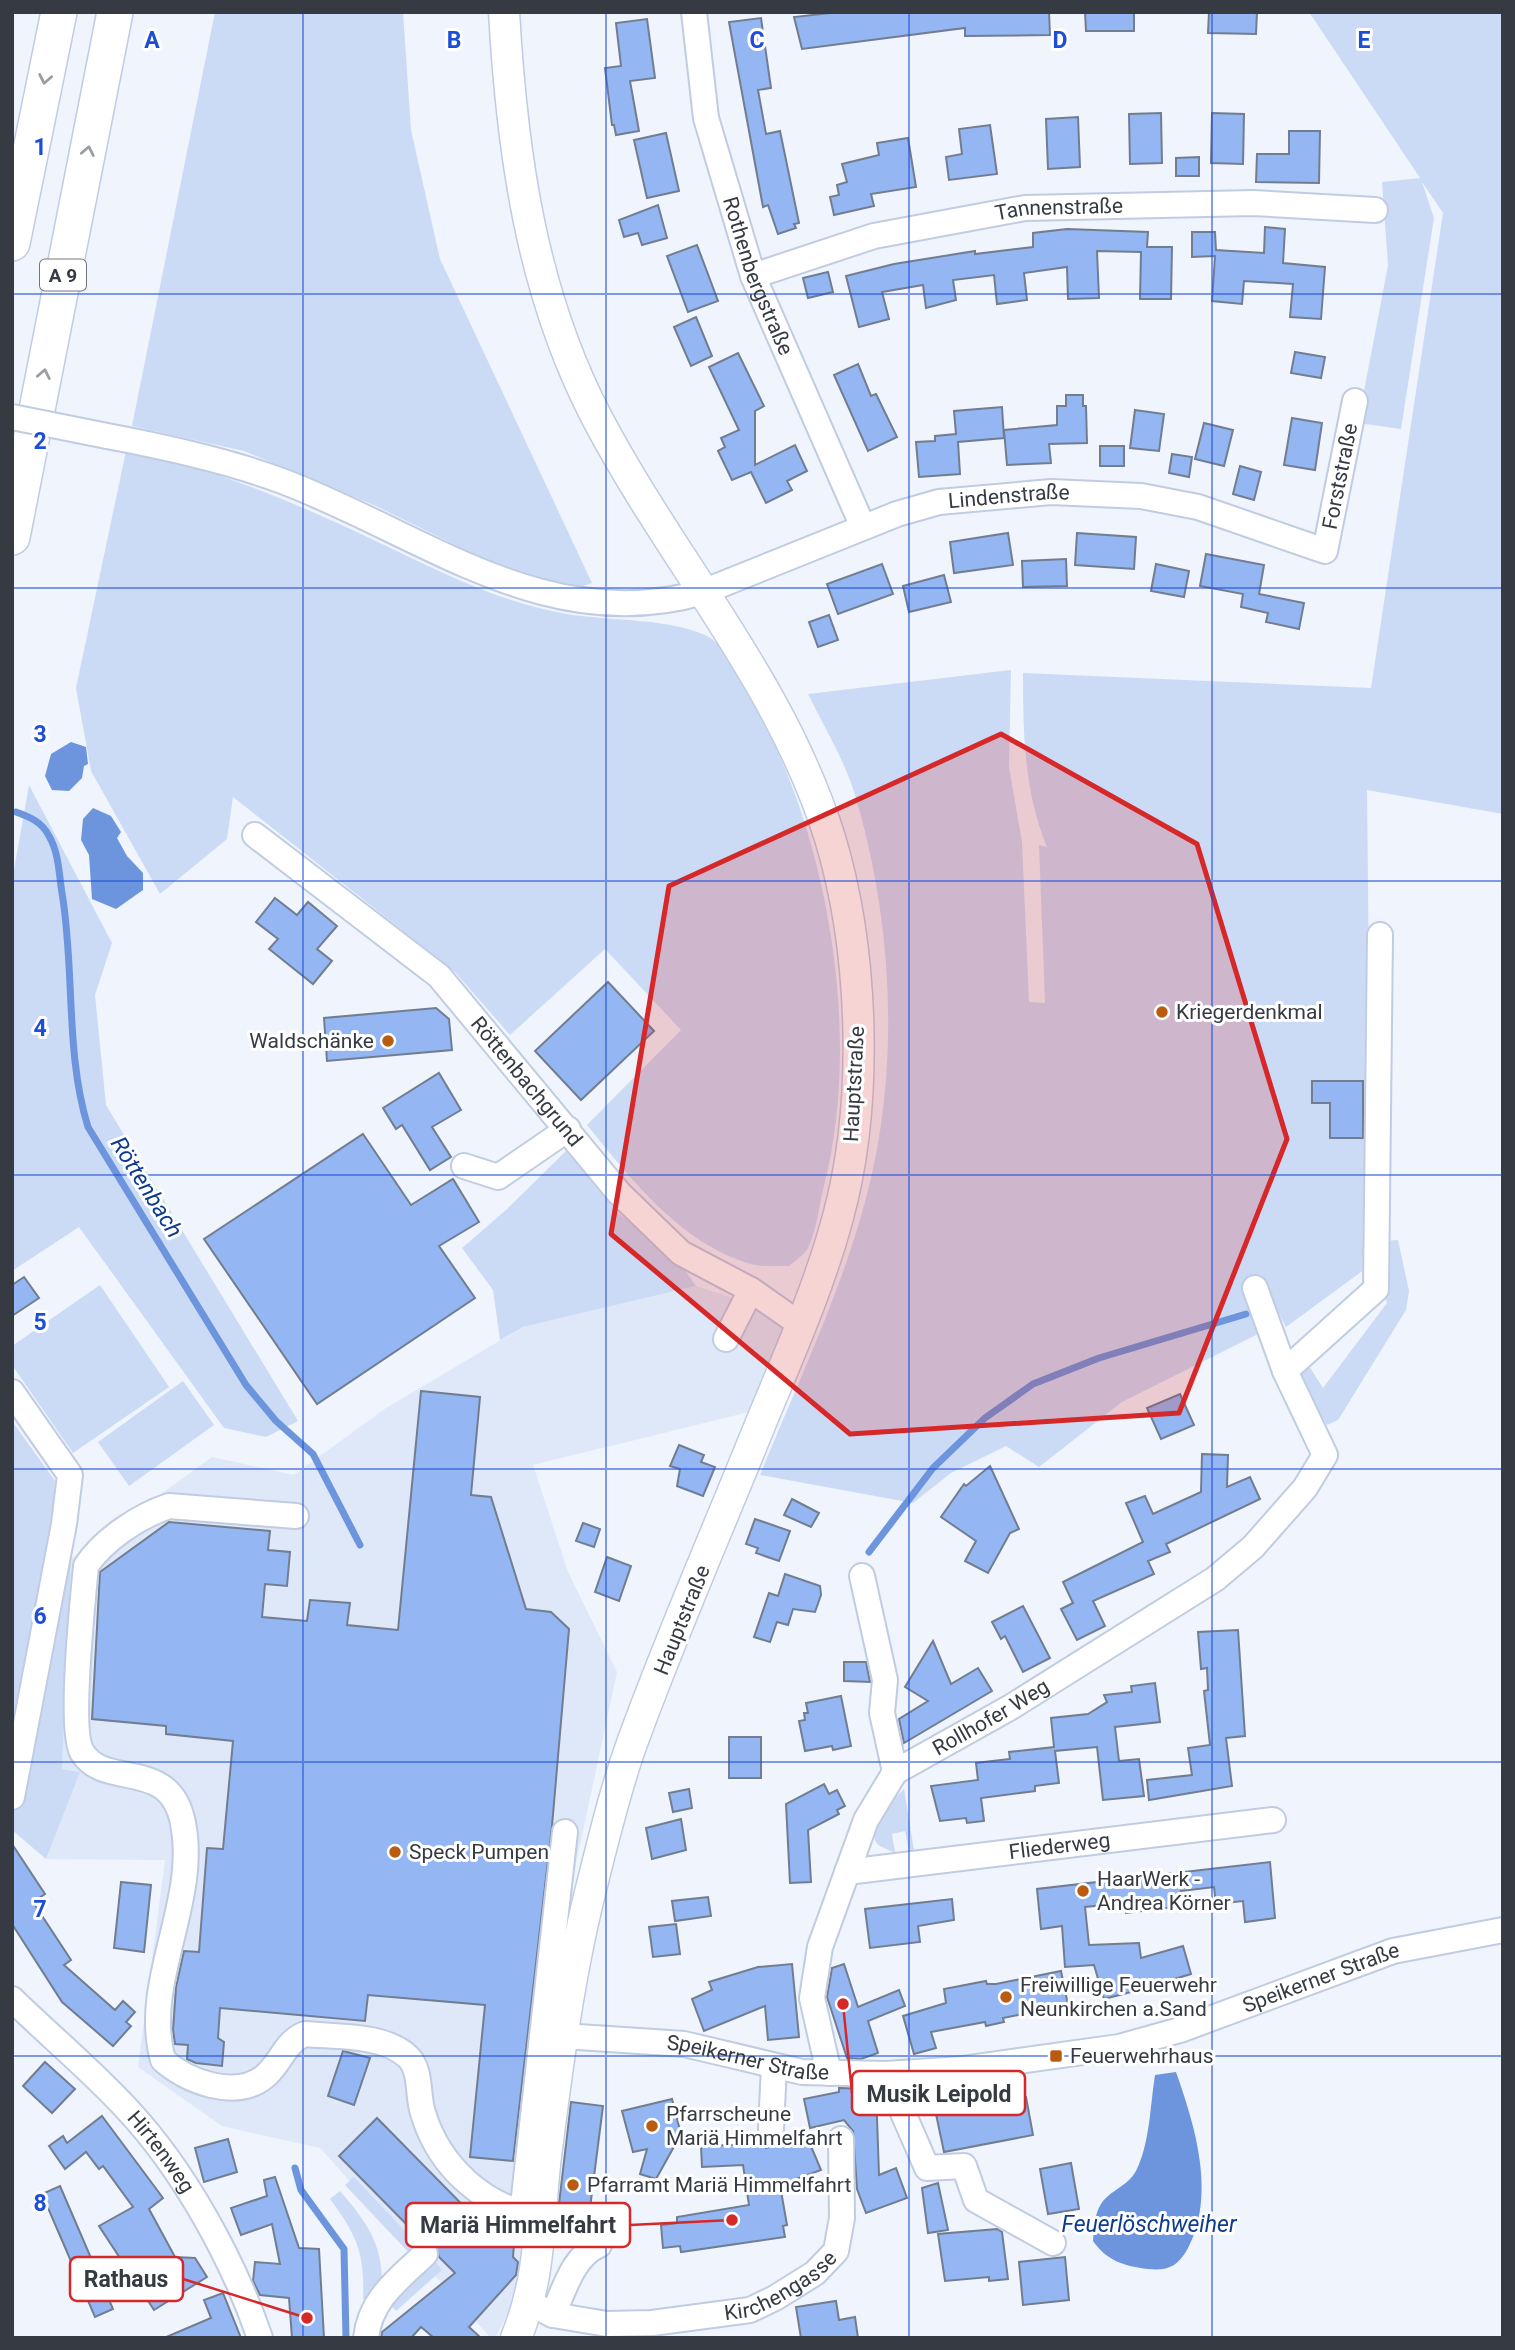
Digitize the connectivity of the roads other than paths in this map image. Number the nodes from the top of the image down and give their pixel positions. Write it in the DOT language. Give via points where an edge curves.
graph roads {
  1 [pos="59,12"];
  2 [pos="115,12"];
  3 [pos="504,12"];
  4 [pos="694,12"];
  5 [pos="1375,210"];
  6 [pos="12,243"];
  7 [pos="753,276"];
  8 [pos="1355,401"];
  9 [pos="12,417"];
  10 [pos="863,527"];
  11 [pos="12,537"];
  12 [pos="1325,551"];
  13 [pos="703,592"];
  14 [pos="255,835"];
  15 [pos="1380,935"];
  16 [pos="568,1129"];
  17 [pos="464,1166"];
  18 [pos="1255,1288"];
  19 [pos="751,1290"];
  20 [pos="801,1325"];
  21 [pos="726,1339"];
  22 [pos="1284,1371"];
  23 [pos="12,1392"];
  24 [pos="296,1516"];
  25 [pos="862,1576"];
  26 [pos="895,1772"];
  27 [pos="12,1797"];
  28 [pos="1273,1820"];
  29 [pos="565,1832"];
  30 [pos="847,1872"];
  31 [pos="1503,1930"];
  32 [pos="12,1998"];
  33 [pos="563,2036"];
  34 [pos="774,2066"];
  35 [pos="829,2073"];
  36 [pos="886,2074"];
  37 [pos="771,2129"];
  38 [pos="841,2138"];
  39 [pos="531,2216"];
  40 [pos="1053,2243"];
  41 [pos="599,2245"];
  42 [pos="425,2254"];
  43 [pos="542,2309"];
  44 [pos="610,2331"];
  45 [pos="260,2338"];
  46 [pos="366,2338"];
  47 [pos="516,2338"];
  1 -- 6 [label="highway, one-way"];
  11 -- 2 [label="highway, A 9, one-way"];
  3 -- 13 [label="main road, Hauptstraße" via="531,243 561,342 598,421"];
  4 -- 7 [label="street, Rothenbergstraße" via="706,118"];
  5 -- 7 [label="street, Tannenstraße" via="1253,203 1025,208 874,236"];
  7 -- 10 [label="street, Rothenbergstraße"];
  8 -- 12 [label="street, Forststraße"];
  9 -- 13 [label="street, Lindenstraße, bridge" via="174,449 282,481 526,589 617,604 674,600"];
  10 -- 12 [label="street, Lindenstraße" via="939,502 1051,492 1141,496 1198,507"];
  10 -- 13 [label="street, Lindenstraße"];
  13 -- 20 [label="main road, Hauptstraße" via="795,744 831,842 854,968 858,1026 853,1128 838,1218"];
  14 -- 16 [label="street, Röttenbachgrund" via="439,976"];
  15 -- 22 [label="street" via="1376,1289"];
  16 -- 17 [label="street" via="498,1177"];
  16 -- 19 [label="street, Röttenbachgrund" via="619,1192 681,1253"];
  18 -- 22 [label="street"];
  19 -- 20 [label="street, Röttenbachgrund"];
  19 -- 21 [label="street"];
  20 -- 33 [label="main road, Hauptstraße" via="630,1749 593,1880"];
  22 -- 26 [label="street, Rollhofer Weg" via="1325,1455 1306,1488 1253,1547 1215,1579 1012,1707"];
  23 -- 27 [label="street" via="70,1475"];
  24 -- 39 [label="street" via="169,1506 125,1530 94,1553 86,1566 77,1716 82,1752 94,1763 159,1783 177,1798 184,1825 184,1889 162,1987 159,2029 163,2060 186,2078 230,2086 264,2078 295,2038 305,2034 386,2044 409,2057 423,2114 448,2162 478,2193"];
  25 -- 26 [label="street" via="885,1680 882,1713"];
  26 -- 30 [label="street, Rollhofer Weg" via="866,1819"];
  28 -- 30 [label="street, Fliederweg"];
  29 -- 39 [label="street"];
  30 -- 35 [label="street, Rollhofer Weg" via="820,1947 812,1998"];
  31 -- 36 [label="street, Speikerner Straße" via="1393,1951 1119,2047 962,2069"];
  32 -- 45 [label="street, Hirtenweg" via="128,2109 168,2161 200,2207"];
  33 -- 34 [label="street, Speikerner Straße" via="684,2044"];
  33 -- 39 [label="main road, Hauptstraße"];
  34 -- 35 [label="street, Speikerner Straße"];
  34 -- 37 [label="street"];
  35 -- 36 [label="street, Speikerner Straße"];
  36 -- 40 [label="street" via="928,2168 964,2166 976,2200"];
  38 -- 44 [label="street, Kirchengasse" via="842,2218 836,2250 815,2273 750,2310"];
  39 -- 43 [label="main road, Hauptstraße"];
  41 -- 43 [label="street" via="586,2250"];
  42 -- 46 [label="street" via="379,2298"];
  43 -- 44 [label="street, Kirchengasse"];
  43 -- 47 [label="main road, Hauptstraße"];
}
